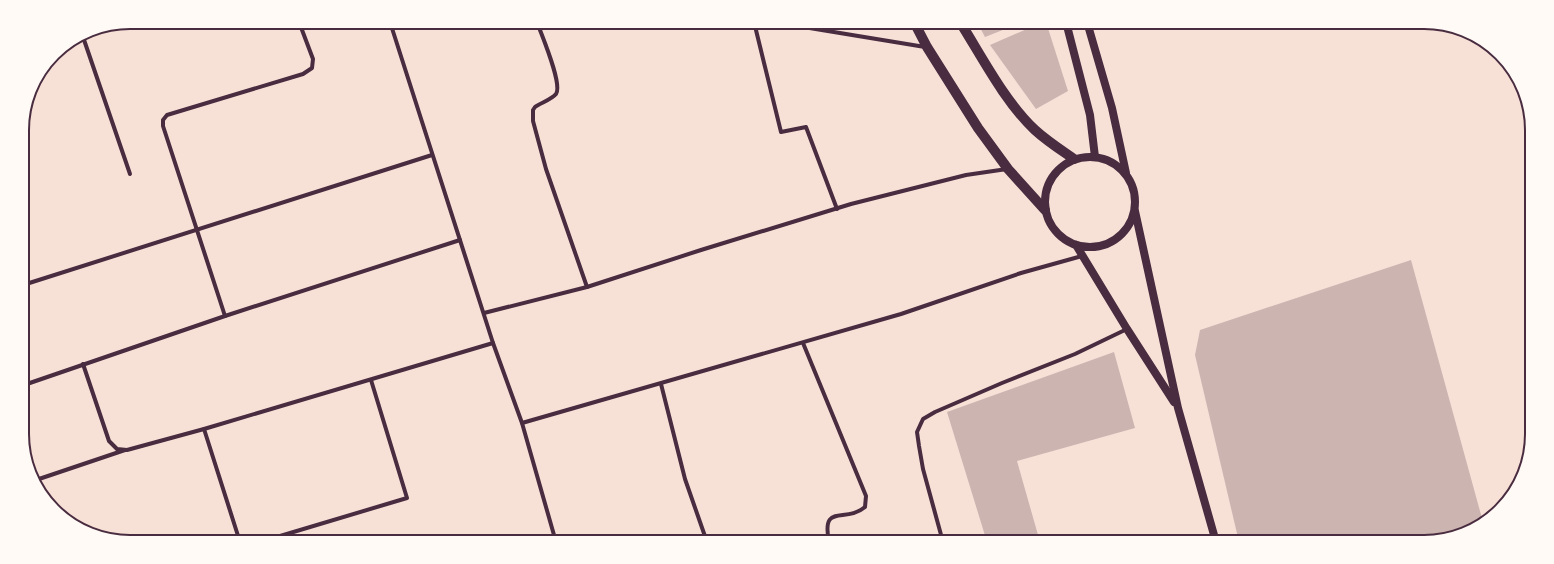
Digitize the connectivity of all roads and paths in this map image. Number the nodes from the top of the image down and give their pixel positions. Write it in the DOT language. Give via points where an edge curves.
graph roads {
  1 [pos="302,29"];
  2 [pos="392,29"];
  3 [pos="540,29"];
  4 [pos="756,29"];
  5 [pos="816,29"];
  6 [pos="918,29"];
  7 [pos="964,29"];
  8 [pos="1068,29"];
  9 [pos="1089,29"];
  10 [pos="84,41"];
  11 [pos="927,47"];
  12 [pos="432,155"];
  13 [pos="1095,157"];
  14 [pos="1074,159"];
  15 [pos="1008,169"];
  16 [pos="1126,173"];
  17 [pos="130,174"];
  18 [pos="837,209"];
  19 [pos="1045,210"];
  20 [pos="1135,211"];
  21 [pos="197,230"];
  22 [pos="460,240"];
  23 [pos="1076,245"];
  24 [pos="1082,256"];
  25 [pos="29,283"];
  26 [pos="588,287"];
  27 [pos="484,314"];
  28 [pos="224,316"];
  29 [pos="1127,329"];
  30 [pos="493,343"];
  31 [pos="802,343"];
  32 [pos="83,364"];
  33 [pos="371,380"];
  34 [pos="29,383"];
  35 [pos="661,384"];
  36 [pos="1178,408"];
  37 [pos="522,423"];
  38 [pos="204,429"];
  39 [pos="127,450"];
  40 [pos="39,479"];
  41 [pos="238,535"];
  42 [pos="283,535"];
  43 [pos="554,535"];
  44 [pos="705,535"];
  45 [pos="828,535"];
  46 [pos="941,535"];
  47 [pos="1214,535"];
  1 -- 21 [label="street" via="314,59 312,68 303,74 166,115 163,120"];
  2 -- 12 [label="street"];
  3 -- 26 [label="street" via="558,89 556,94 534,107 533,121 546,169"];
  4 -- 18 [label="street" via="781,132 806,127"];
  5 -- 11 [label="street"];
  6 -- 11 [label="main road"];
  7 -- 14 [label="main road" via="1014,107 1034,129"];
  8 -- 13 [label="main road" via="1090,115"];
  9 -- 16 [label="main road" via="1112,108"];
  10 -- 17 [label="street"];
  11 -- 15 [label="main road" via="978,128"];
  12 -- 21 [label="street"];
  12 -- 22 [label="street"];
  13 -- 14 [label="main road"];
  13 -- 16 [label="main road" via="1112,162"];
  14 -- 19 [label="main road" via="1051,179 1046,194"];
  15 -- 18 [label="street" via="966,175"];
  15 -- 19 [label="main road"];
  16 -- 20 [label="main road" via="1136,198"];
  18 -- 26 [label="street"];
  19 -- 23 [label="main road" via="1051,225 1062,237"];
  20 -- 23 [label="main road" via="1130,226 1106,245 1091,248"];
  20 -- 36 [label="main road"];
  21 -- 25 [label="street"];
  21 -- 28 [label="street"];
  22 -- 27 [label="street"];
  22 -- 28 [label="street"];
  23 -- 24 [label="main road"];
  24 -- 29 [label="main road"];
  24 -- 31 [label="street"];
  26 -- 27 [label="street"];
  27 -- 30 [label="street"];
  28 -- 32 [label="street"];
  29 -- 36 [label="main road"];
  29 -- 46 [label="street" via="1075,354 934,412 923,420 917,432 919,446"];
  30 -- 33 [label="street"];
  30 -- 37 [label="street"];
  31 -- 35 [label="street"];
  31 -- 45 [label="street" via="866,496 865,507 861,511 832,517 828,521"];
  32 -- 34 [label="street"];
  32 -- 39 [label="street" via="110,441 117,449"];
  33 -- 38 [label="street"];
  33 -- 42 [label="street" via="407,498"];
  35 -- 37 [label="street"];
  35 -- 44 [label="street" via="685,479"];
  36 -- 47 [label="main road"];
  37 -- 43 [label="street"];
  38 -- 39 [label="street"];
  38 -- 41 [label="street"];
  39 -- 40 [label="street"];
}
